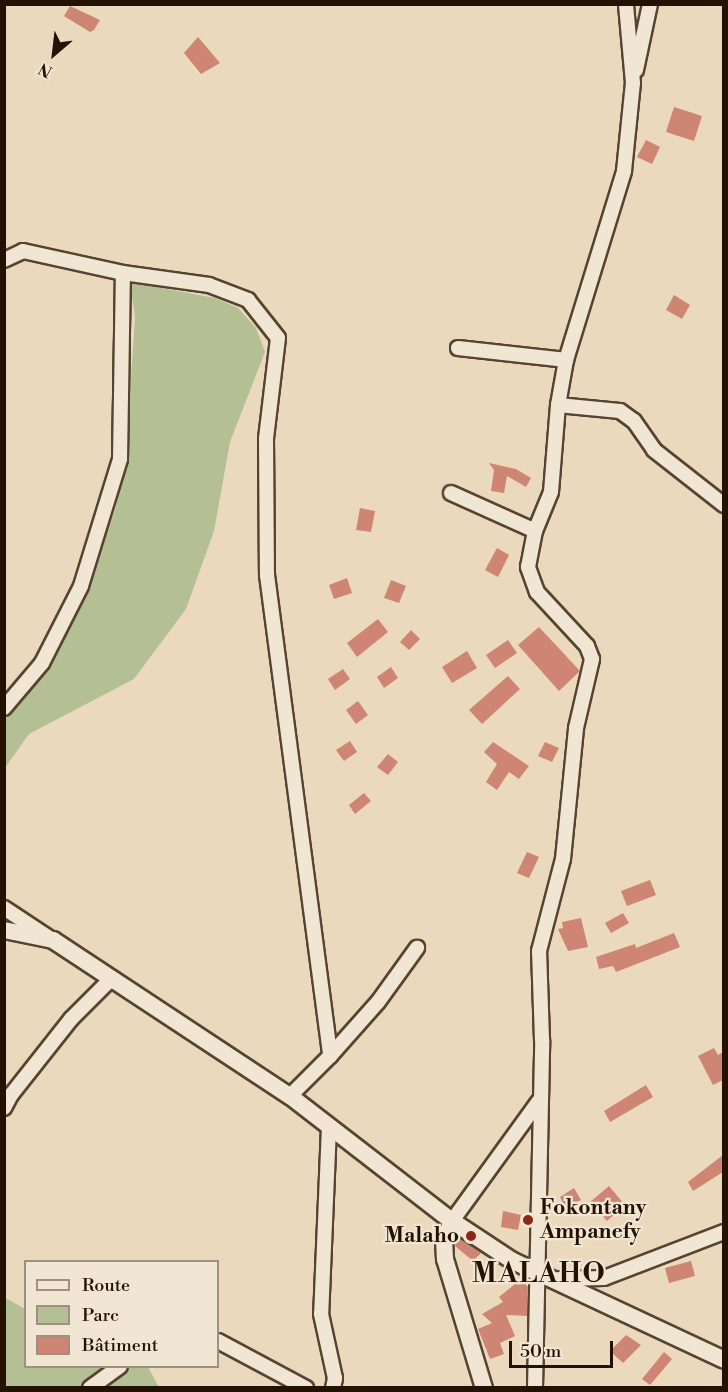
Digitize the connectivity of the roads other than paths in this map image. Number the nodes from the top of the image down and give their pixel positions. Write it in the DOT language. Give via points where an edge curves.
graph roads {
  1 [pos="626,4"];
  2 [pos="650,4"];
  3 [pos="633,83"];
  4 [pos="4,260"];
  5 [pos="123,273"];
  6 [pos="458,348"];
  7 [pos="566,360"];
  8 [pos="558,405"];
  9 [pos="451,494"];
  10 [pos="723,505"];
  11 [pos="535,531"];
  12 [pos="4,708"];
  13 [pos="4,908"];
  14 [pos="4,930"];
  15 [pos="53,940"];
  16 [pos="417,948"];
  17 [pos="112,978"];
  18 [pos="330,1056"];
  19 [pos="291,1096"];
  20 [pos="539,1101"];
  21 [pos="4,1108"];
  22 [pos="329,1127"];
  23 [pos="452,1221"];
  24 [pos="723,1232"];
  25 [pos="537,1273"];
  26 [pos="559,1279"];
  27 [pos="219,1342"];
  28 [pos="723,1360"];
  29 [pos="117,1368"];
  30 [pos="90,1388"];
  31 [pos="306,1388"];
  32 [pos="333,1388"];
  33 [pos="484,1388"];
  34 [pos="535,1388"];
  1 -- 3 [label="street"];
  2 -- 3 [label="street"];
  3 -- 7 [label="street" via="624,171"];
  4 -- 5 [label="street" via="23,251"];
  5 -- 12 [label="street" via="120,459 81,586 42,663"];
  5 -- 18 [label="street" via="209,285 248,300 278,338 266,438 267,575"];
  6 -- 7 [label="street"];
  7 -- 8 [label="street"];
  8 -- 10 [label="street" via="620,411 634,421 654,450"];
  8 -- 11 [label="street" via="551,492"];
  9 -- 11 [label="street"];
  11 -- 20 [label="street" via="528,567 537,592 587,646 592,659 576,728 563,859 539,951 543,1041"];
  13 -- 15 [label="street"];
  14 -- 15 [label="street"];
  15 -- 17 [label="street"];
  16 -- 18 [label="street" via="378,1002"];
  17 -- 19 [label="street"];
  17 -- 21 [label="street" via="71,1019"];
  18 -- 19 [label="street"];
  19 -- 22 [label="street"];
  20 -- 23 [label="street"];
  20 -- 25 [label="street"];
  22 -- 23 [label="street"];
  22 -- 32 [label="street" via="321,1314 335,1378"];
  23 -- 25 [label="street"];
  23 -- 33 [label="street" via="444,1240 446,1258"];
  24 -- 26 [label="street" via="604,1278"];
  25 -- 26 [label="street"];
  25 -- 34 [label="street"];
  26 -- 28 [label="street" via="586,1297"];
  27 -- 31 [label="street"];
  29 -- 30 [label="street"];
}
